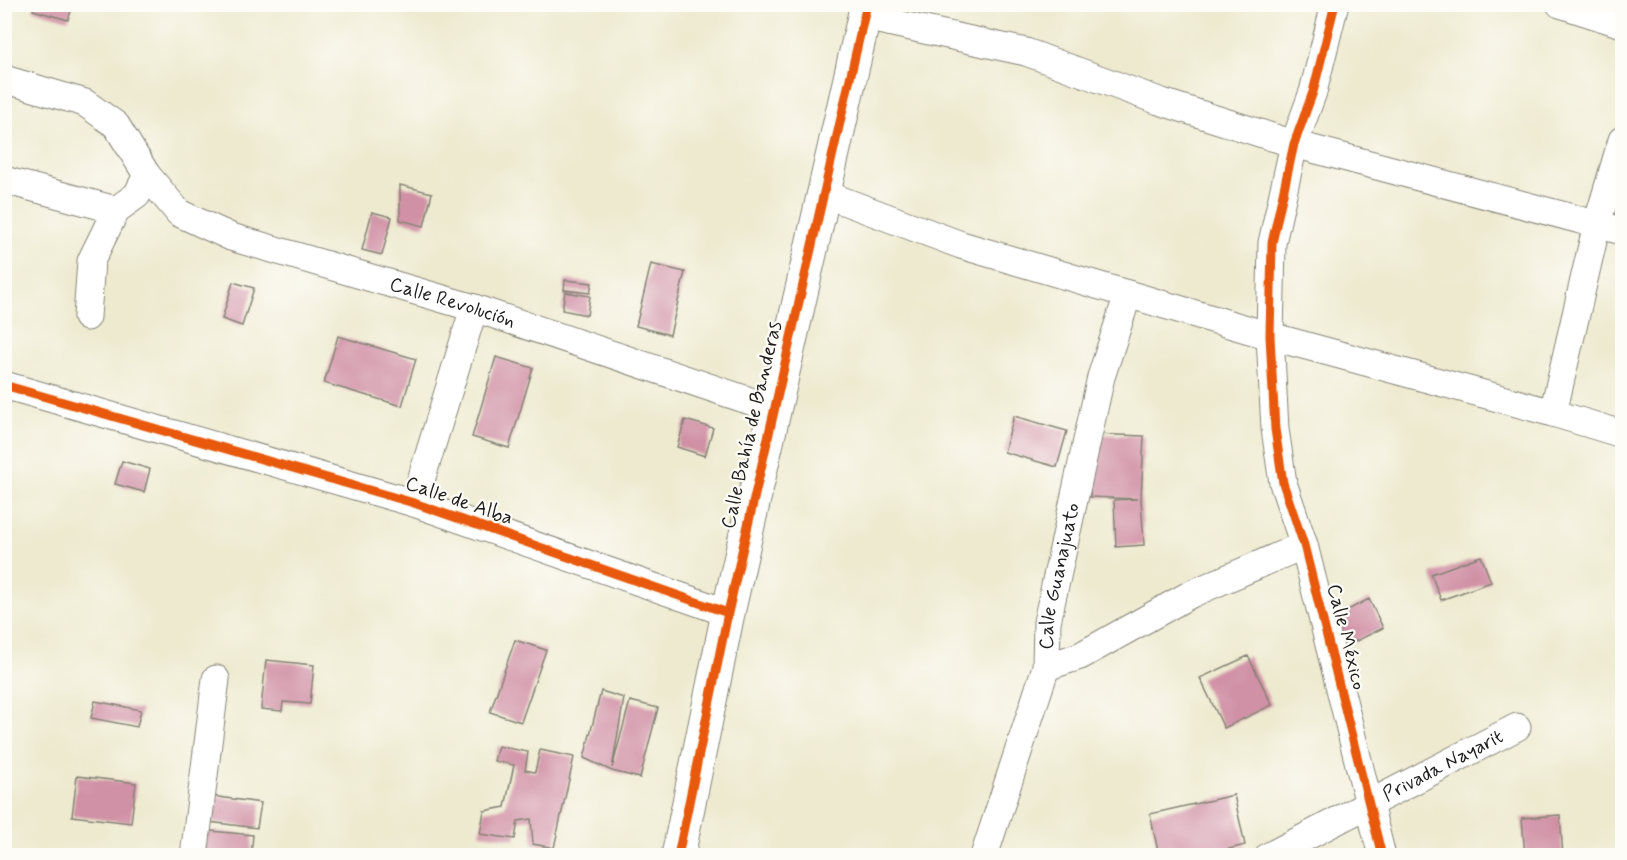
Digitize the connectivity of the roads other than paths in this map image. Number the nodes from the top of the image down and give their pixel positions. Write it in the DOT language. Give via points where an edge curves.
graph roads {
  1 [pos="1335,4"];
  2 [pos="1560,4"];
  3 [pos="866,11"];
  4 [pos="1623,24"];
  5 [pos="4,79"];
  6 [pos="1623,140"];
  7 [pos="1294,144"];
  8 [pos="147,175"];
  9 [pos="4,180"];
  10 [pos="822,194"];
  11 [pos="116,210"];
  12 [pos="1597,224"];
  13 [pos="1623,231"];
  14 [pos="1128,294"];
  15 [pos="474,308"];
  16 [pos="87,317"];
  17 [pos="1270,336"];
  18 [pos="4,385"];
  19 [pos="774,409"];
  20 [pos="1553,412"];
  21 [pos="1623,434"];
  22 [pos="414,503"];
  23 [pos="1304,545"];
  24 [pos="728,613"];
  25 [pos="1046,667"];
  26 [pos="216,679"];
  27 [pos="1517,727"];
  28 [pos="1370,803"];
  29 [pos="194,855"];
  30 [pos="678,855"];
  31 [pos="984,855"];
  32 [pos="1269,855"];
  33 [pos="1382,855"];
  1 -- 7 [label="street, Calle México" via="1313,92"];
  2 -- 4 [label="street"];
  3 -- 7 [label="street" via="1026,52 1159,101"];
  3 -- 10 [label="street, Calle Bahía de Banderas"];
  5 -- 8 [label="street, Calle Revolución" via="85,103 116,125"];
  6 -- 12 [label="street"];
  7 -- 12 [label="street"];
  7 -- 17 [label="street, Calle México" via="1272,243"];
  8 -- 11 [label="street" via="137,195"];
  8 -- 15 [label="street, Calle Revolución" via="179,213 231,237"];
  9 -- 11 [label="street"];
  10 -- 14 [label="street" via="962,245"];
  10 -- 19 [label="street, Calle Bahía de Banderas"];
  11 -- 16 [label="street" via="91,261"];
  12 -- 13 [label="street"];
  12 -- 20 [label="street"];
  14 -- 17 [label="street"];
  14 -- 25 [label="street, Calle Guanajuato" via="1101,377 1050,610"];
  15 -- 19 [label="street, Calle Revolución"];
  15 -- 22 [label="street"];
  17 -- 20 [label="street"];
  17 -- 23 [label="street, Calle México" via="1275,429 1283,483"];
  18 -- 22 [label="street, Calle de Alba"];
  19 -- 24 [label="street, Calle Bahía de Banderas"];
  20 -- 21 [label="street"];
  22 -- 24 [label="street, Calle de Alba"];
  23 -- 25 [label="street" via="1191,594 1080,656"];
  23 -- 28 [label="street, Calle México"];
  24 -- 30 [label="street, Calle Bahía de Banderas"];
  25 -- 31 [label="street, Calle Guanajuato"];
  26 -- 29 [label="street"];
  27 -- 28 [label="street, Privada Nayarit"];
  28 -- 32 [label="street, Privada Nayarit"];
  28 -- 33 [label="street, Calle México"];
}
